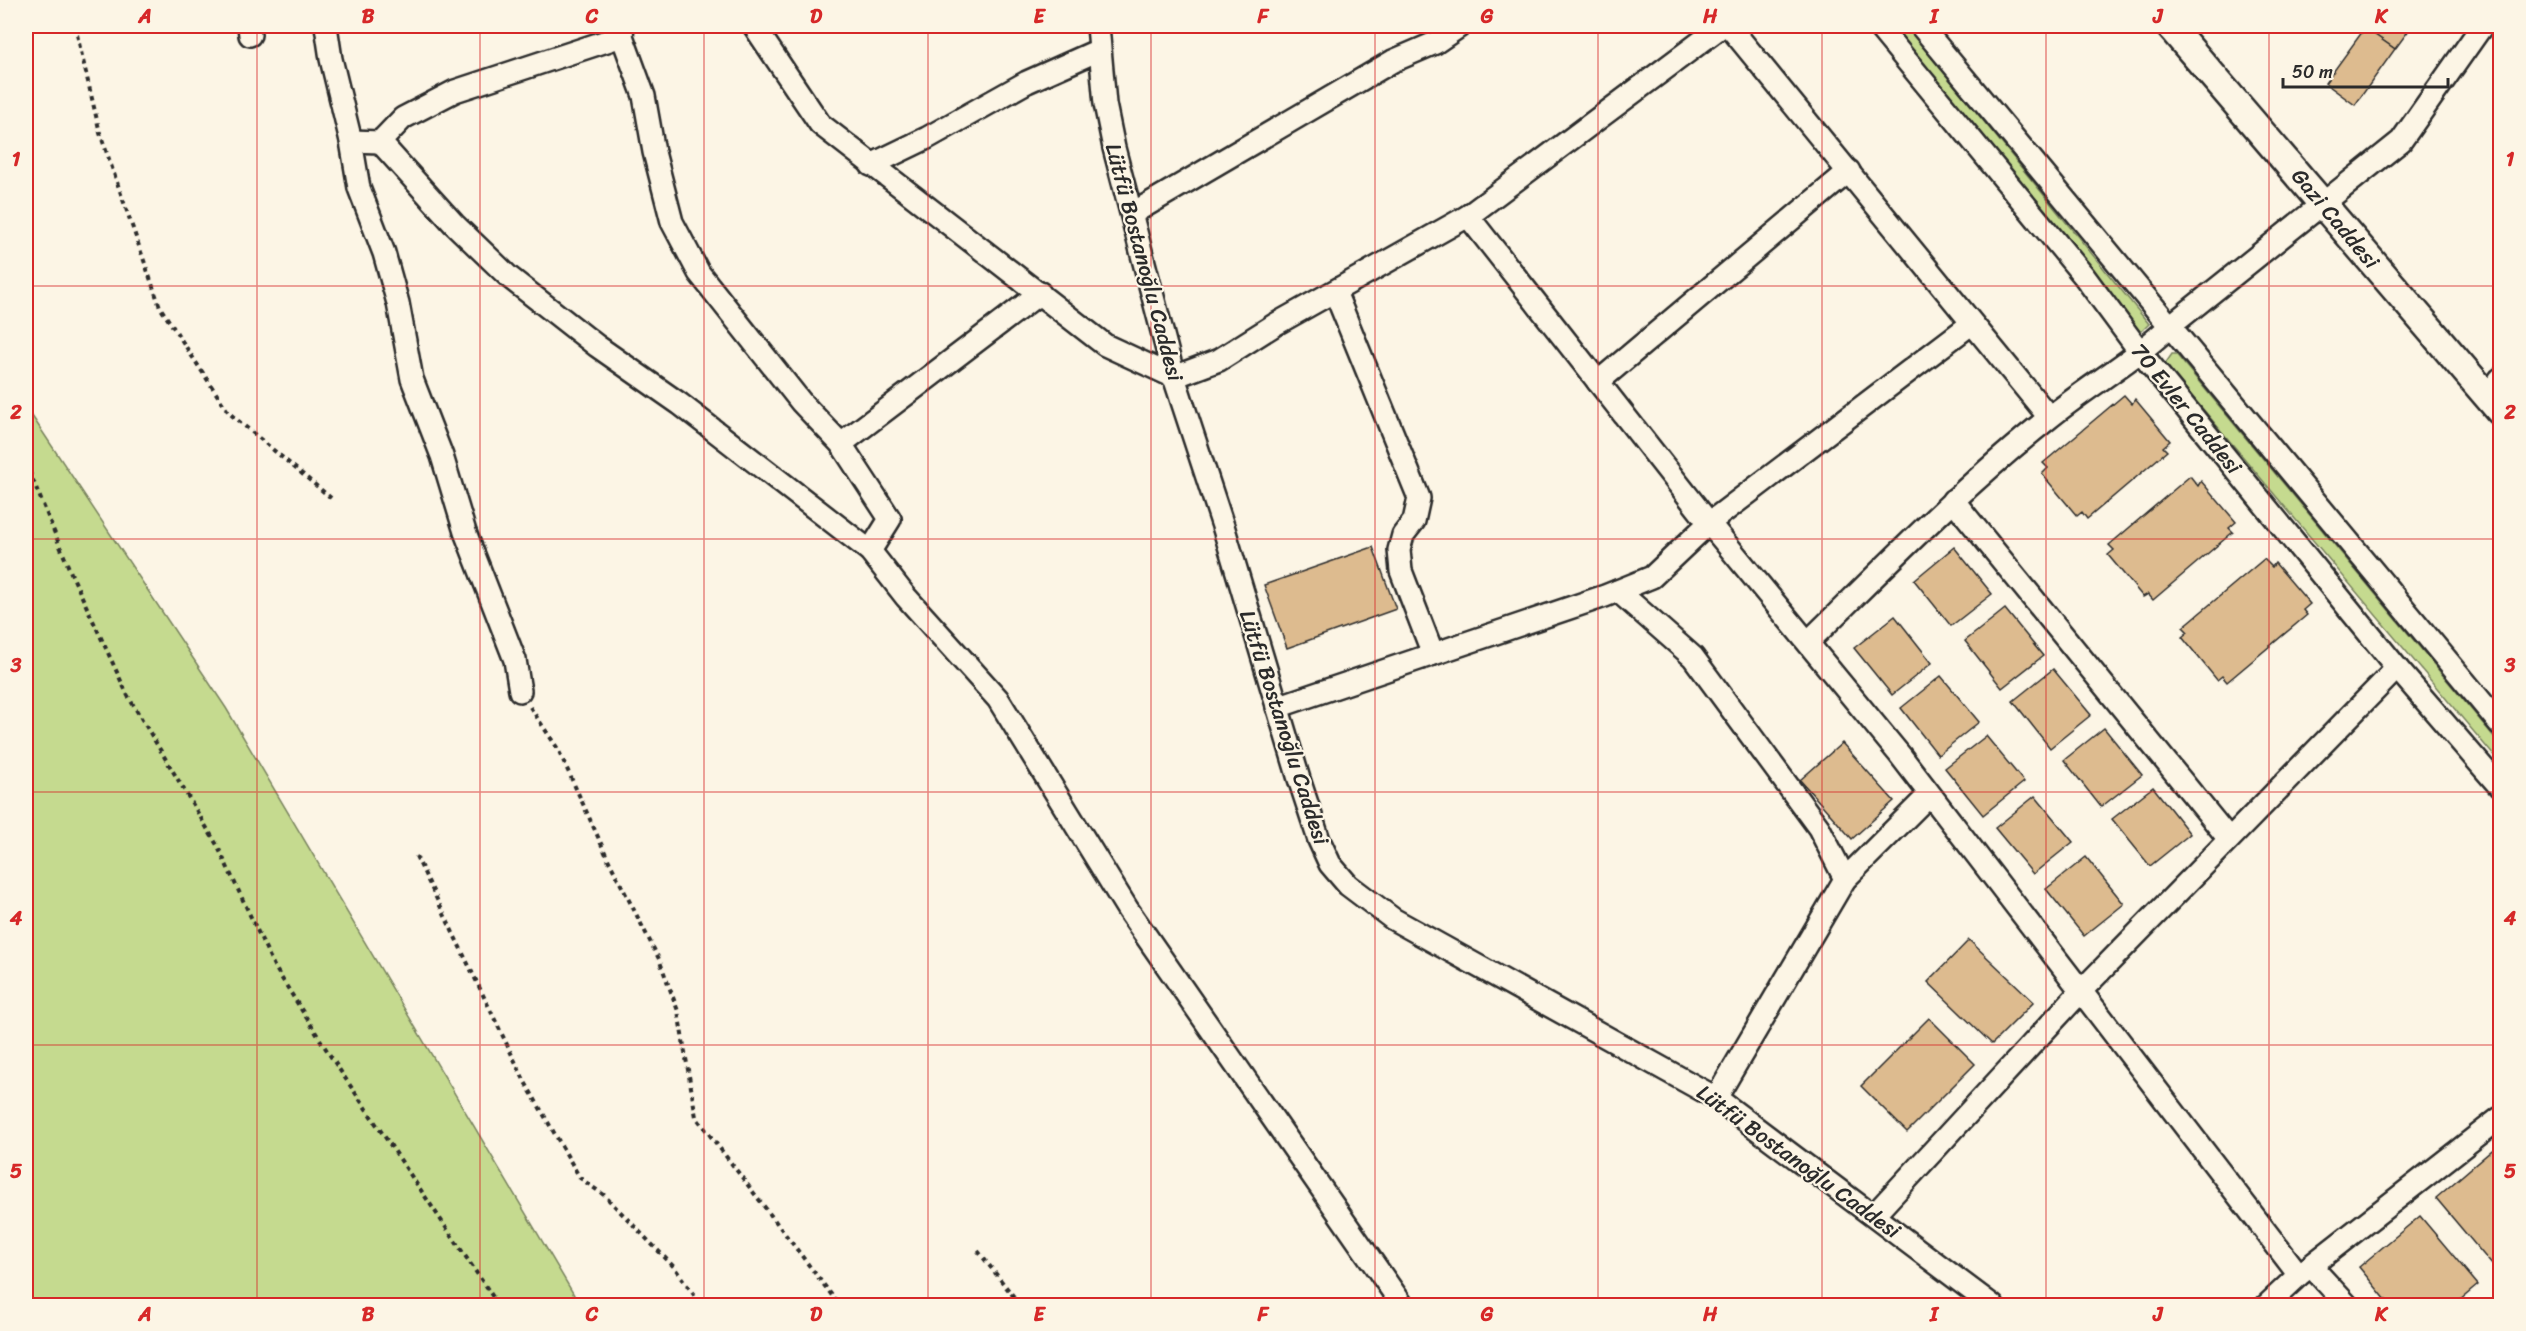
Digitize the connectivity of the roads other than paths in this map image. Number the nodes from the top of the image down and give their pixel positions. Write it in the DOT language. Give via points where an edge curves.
graph roads {
  1 [pos="326,26"];
  2 [pos="754,26"];
  3 [pos="1099,26"];
  4 [pos="1460,26"];
  5 [pos="1722,26"];
  6 [pos="1729,26"];
  7 [pos="1878,26"];
  8 [pos="1921,26"];
  9 [pos="2170,26"];
  10 [pos="2482,26"];
  11 [pos="623,31"];
  12 [pos="1431,34"];
  13 [pos="1100,50"];
  14 [pos="351,141"];
  15 [pos="380,142"];
  16 [pos="871,165"];
  17 [pos="1849,171"];
  18 [pos="2324,204"];
  19 [pos="1133,213"];
  20 [pos="1468,216"];
  21 [pos="1335,292"];
  22 [pos="1040,293"];
  23 [pos="1971,324"];
  24 [pos="2169,327"];
  25 [pos="2141,353"];
  26 [pos="1174,377"];
  27 [pos="1598,382"];
  28 [pos="2496,396"];
  29 [pos="2049,417"];
  30 [pos="841,444"];
  31 [pos="1953,500"];
  32 [pos="1709,523"];
  33 [pos="870,551"];
  34 [pos="1618,591"];
  35 [pos="1808,642"];
  36 [pos="1433,654"];
  37 [pos="2397,668"];
  38 [pos="520,691"];
  39 [pos="1277,707"];
  40 [pos="2500,724"];
  41 [pos="2500,787"];
  42 [pos="1929,795"];
  43 [pos="2229,839"];
  44 [pos="1845,879"];
  45 [pos="2081,991"];
  46 [pos="1716,1098"];
  47 [pos="2500,1118"];
  48 [pos="1874,1215"];
  49 [pos="2305,1270"];
  50 [pos="1403,1305"];
  51 [pos="1993,1305"];
  52 [pos="2266,1305"];
  53 [pos="2348,1305"];
  1 -- 14 [label="street"];
  2 -- 16 [label="street" via="820,124"];
  3 -- 13 [label="street, Lütfü Bostanoğlu Caddesi"];
  4 -- 12 [label="street"];
  5 -- 20 [label="street"];
  6 -- 17 [label="street"];
  7 -- 25 [label="street, 70 Evler Caddesi" via="2084,276"];
  8 -- 24 [label="street, 70 Evler Caddesi"];
  9 -- 18 [label="main road, Gazi Caddesi"];
  10 -- 18 [label="street" via="2401,141"];
  11 -- 15 [label="street" via="455,91 403,118"];
  11 -- 30 [label="street" via="644,96 672,222 699,273 801,402"];
  12 -- 19 [label="street" via="1393,61"];
  13 -- 16 [label="street" via="1027,82"];
  13 -- 19 [label="street, Lütfü Bostanoğlu Caddesi" via="1105,104"];
  14 -- 15 [label="street"];
  14 -- 38 [label="street" via="359,188 398,303 412,379 515,660"];
  15 -- 33 [label="street" via="454,224 509,277"];
  16 -- 22 [label="street"];
  17 -- 23 [label="street"];
  17 -- 27 [label="street"];
  18 -- 24 [label="street"];
  18 -- 28 [label="main road, Gazi Caddesi"];
  19 -- 26 [label="street, Lütfü Bostanoğlu Caddesi"];
  20 -- 21 [label="street"];
  20 -- 27 [label="street"];
  21 -- 26 [label="street" via="1219,360"];
  21 -- 36 [label="street" via="1419,498 1414,521 1398,550 1401,571"];
  22 -- 26 [label="street" via="1105,345"];
  22 -- 30 [label="street"];
  23 -- 29 [label="street"];
  23 -- 32 [label="street"];
  24 -- 25 [label="street"];
  24 -- 40 [label="street, 70 Evler Caddesi"];
  25 -- 29 [label="street"];
  25 -- 37 [label="street, 70 Evler Caddesi"];
  26 -- 39 [label="street, Lütfü Bostanoğlu Caddesi"];
  27 -- 32 [label="street"];
  29 -- 31 [label="street"];
  30 -- 33 [label="street" via="890,519"];
  31 -- 35 [label="street"];
  31 -- 43 [label="street"];
  32 -- 34 [label="street" via="1652,577"];
  32 -- 35 [label="street"];
  33 -- 50 [label="street" via="998,699 1128,910"];
  34 -- 36 [label="street"];
  34 -- 44 [label="street" via="1693,657 1819,828"];
  35 -- 42 [label="street"];
  36 -- 39 [label="street"];
  37 -- 41 [label="street, 70 Evler Caddesi"];
  37 -- 43 [label="street"];
  39 -- 46 [label="street, Lütfü Bostanoğlu Caddesi" via="1319,840 1330,864 1348,885 1416,933"];
  42 -- 44 [label="street"];
  42 -- 45 [label="street"];
  43 -- 45 [label="street"];
  44 -- 46 [label="street"];
  45 -- 48 [label="street"];
  45 -- 49 [label="street"];
  46 -- 48 [label="street, Lütfü Bostanoğlu Caddesi"];
  47 -- 49 [label="street"];
  48 -- 51 [label="street, Lütfü Bostanoğlu Caddesi"];
  49 -- 52 [label="street"];
  49 -- 53 [label="street"];
}
